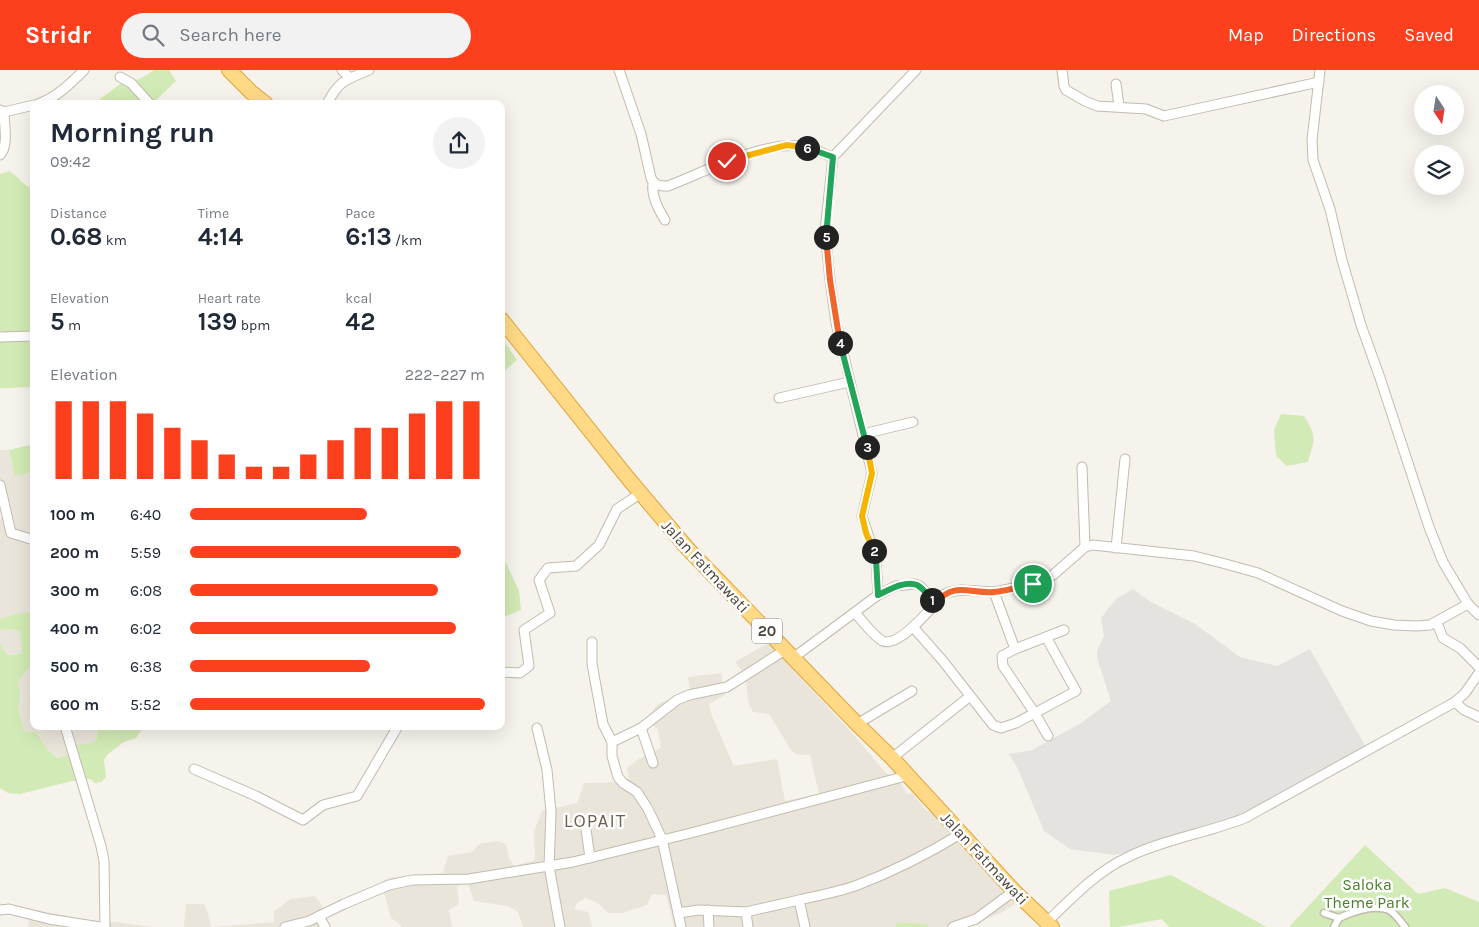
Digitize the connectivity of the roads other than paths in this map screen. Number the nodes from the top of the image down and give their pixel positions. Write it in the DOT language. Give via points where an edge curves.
graph roads {
  1 [pos="84,70"];
  2 [pos="229,70"];
  3 [pos="342,70"];
  4 [pos="369,70"];
  5 [pos="619,70"];
  6 [pos="916,70"];
  7 [pos="1062,70"];
  8 [pos="1320,70"];
  9 [pos="120,77"];
  10 [pos="350,77"];
  11 [pos="1319,82"];
  12 [pos="1116,84"];
  13 [pos="47,100"];
  14 [pos="147,100"];
  15 [pos="261,100"];
  16 [pos="328,100"];
  17 [pos="30,106"];
  18 [pos="1119,106"];
  19 [pos="2,111"];
  20 [pos="0,155"];
  21 [pos="833,157"];
  22 [pos="653,183"];
  23 [pos="665,220"];
  24 [pos="505,324"];
  25 [pos="30,336"];
  26 [pos="0,337"];
  27 [pos="849,382"];
  28 [pos="779,398"];
  29 [pos="913,422"];
  30 [pos="863,434"];
  31 [pos="1125,459"];
  32 [pos="1082,467"];
  33 [pos="0,485"];
  34 [pos="641,493"];
  35 [pos="30,539"];
  36 [pos="1085,547"];
  37 [pos="1116,548"];
  38 [pos="994,592"];
  39 [pos="878,595"];
  40 [pos="936,603"];
  41 [pos="1468,604"];
  42 [pos="855,613"];
  43 [pos="1479,615"];
  44 [pos="1436,622"];
  45 [pos="913,628"];
  46 [pos="1064,630"];
  47 [pos="1046,637"];
  48 [pos="592,642"];
  49 [pos="1015,648"];
  50 [pos="789,654"];
  51 [pos="1479,667"];
  52 [pos="505,672"];
  53 [pos="1479,673"];
  54 [pos="912,690"];
  55 [pos="969,697"];
  56 [pos="1455,702"];
  57 [pos="1034,712"];
  58 [pos="1479,718"];
  59 [pos="856,724"];
  60 [pos="537,728"];
  61 [pos="641,728"];
  62 [pos="66,730"];
  63 [pos="396,730"];
  64 [pos="1048,736"];
  65 [pos="612,742"];
  66 [pos="892,758"];
  67 [pos="653,763"];
  68 [pos="194,769"];
  69 [pos="906,776"];
  70 [pos="585,822"];
  71 [pos="962,833"];
  72 [pos="662,839"];
  73 [pos="590,858"];
  74 [pos="549,866"];
  75 [pos="1014,891"];
  76 [pos="799,900"];
  77 [pos="0,910"];
  78 [pos="708,910"];
  79 [pos="746,912"];
  80 [pos="678,913"];
  81 [pos="1324,913"];
  82 [pos="320,916"];
  83 [pos="1339,918"];
  84 [pos="1050,924"];
  85 [pos="100,927"];
  86 [pos="104,927"];
  87 [pos="285,927"];
  88 [pos="325,927"];
  89 [pos="560,927"];
  90 [pos="681,927"];
  91 [pos="709,927"];
  92 [pos="748,927"];
  93 [pos="805,927"];
  94 [pos="953,927"];
  95 [pos="1334,927"];
  96 [pos="1405,927"];
  1 -- 13 [label="street"];
  2 -- 15 [label="highway"];
  3 -- 10 [label="street"];
  4 -- 10 [label="street"];
  5 -- 22 [label="street" via="641,134"];
  6 -- 21 [label="street"];
  7 -- 18 [label="street" via="1064,86 1070,93 1097,106"];
  8 -- 11 [label="street"];
  9 -- 14 [label="street" via="137,88"];
  10 -- 16 [label="street" via="336,88"];
  11 -- 18 [label="street" via="1164,116 1146,109"];
  11 -- 41 [label="street" via="1313,160 1330,209 1361,326 1429,526 1444,562"];
  12 -- 18 [label="street"];
  17 -- 19 [label="street"];
  19 -- 20 [label="street" via="5,144"];
  21 -- 22 [label="street" via="802,146 787,145 727,161 668,186"];
  21 -- 27 [label="street" via="825,231 836,323"];
  22 -- 23 [label="street" via="658,208"];
  24 -- 34 [label="highway, Jalan Fatmawati / 20"];
  25 -- 26 [label="street"];
  27 -- 28 [label="street"];
  27 -- 30 [label="street"];
  29 -- 30 [label="street"];
  30 -- 39 [label="street" via="872,473 862,516 876,559"];
  31 -- 37 [label="street"];
  32 -- 36 [label="street"];
  33 -- 35 [label="street" via="11,533"];
  34 -- 50 [label="highway, Jalan Fatmawati / 20" via="688,549"];
  34 -- 52 [label="street" via="618,510 599,545 576,566 548,568 539,580 550,613 524,630 529,666 520,673"];
  36 -- 37 [label="street"];
  36 -- 38 [label="street" via="1053,575 1033,584"];
  37 -- 44 [label="street" via="1194,556 1258,573 1314,600 1371,621 1416,626"];
  38 -- 40 [label="street" via="955,590 943,595"];
  38 -- 49 [label="street"];
  39 -- 40 [label="street" via="896,586 915,584"];
  39 -- 42 [label="street"];
  40 -- 45 [label="street"];
  41 -- 43 [label="street"];
  41 -- 44 [label="street"];
  42 -- 45 [label="street" via="886,642"];
  42 -- 50 [label="street"];
  44 -- 51 [label="street" via="1443,638 1460,648"];
  45 -- 55 [label="street"];
  46 -- 47 [label="street"];
  47 -- 49 [label="street"];
  47 -- 57 [label="street" via="1076,691"];
  48 -- 65 [label="street" via="592,664 604,724"];
  49 -- 57 [label="street" via="1002,656 1002,663"];
  50 -- 59 [label="highway, Jalan Fatmawati / 20"];
  50 -- 61 [label="street" via="727,687 676,700"];
  53 -- 56 [label="street"];
  54 -- 59 [label="street"];
  55 -- 57 [label="street" via="993,725 1001,728"];
  55 -- 66 [label="street"];
  56 -- 58 [label="street"];
  56 -- 84 [label="street" via="1245,818 1127,857 1095,877"];
  57 -- 64 [label="street"];
  59 -- 66 [label="highway, Jalan Fatmawati / 20"];
  60 -- 74 [label="street" via="551,806"];
  61 -- 65 [label="street"];
  61 -- 67 [label="street"];
  62 -- 86 [label="street" via="104,861"];
  63 -- 68 [label="street" via="358,796 323,805 303,820"];
  65 -- 72 [label="street" via="618,777 637,792"];
  66 -- 69 [label="highway, Jalan Fatmawati / 20"];
  69 -- 71 [label="highway, Jalan Fatmawati / 20"];
  69 -- 72 [label="street"];
  70 -- 73 [label="street"];
  71 -- 75 [label="highway, Jalan Fatmawati / 20"];
  71 -- 76 [label="street" via="878,876"];
  72 -- 73 [label="street"];
  72 -- 80 [label="street"];
  73 -- 74 [label="street"];
  74 -- 82 [label="street" via="469,879 412,880 371,893"];
  74 -- 89 [label="street"];
  75 -- 84 [label="highway, Jalan Fatmawati / 20"];
  75 -- 94 [label="street" via="976,919"];
  76 -- 79 [label="street"];
  76 -- 93 [label="street"];
  77 -- 85 [label="street"];
  78 -- 79 [label="street"];
  78 -- 80 [label="street"];
  78 -- 91 [label="street"];
  79 -- 92 [label="street"];
  80 -- 90 [label="street"];
  81 -- 83 [label="street"];
  82 -- 87 [label="street"];
  82 -- 88 [label="street"];
  83 -- 95 [label="street"];
  83 -- 96 [label="street" via="1382,908 1397,916"];
}
